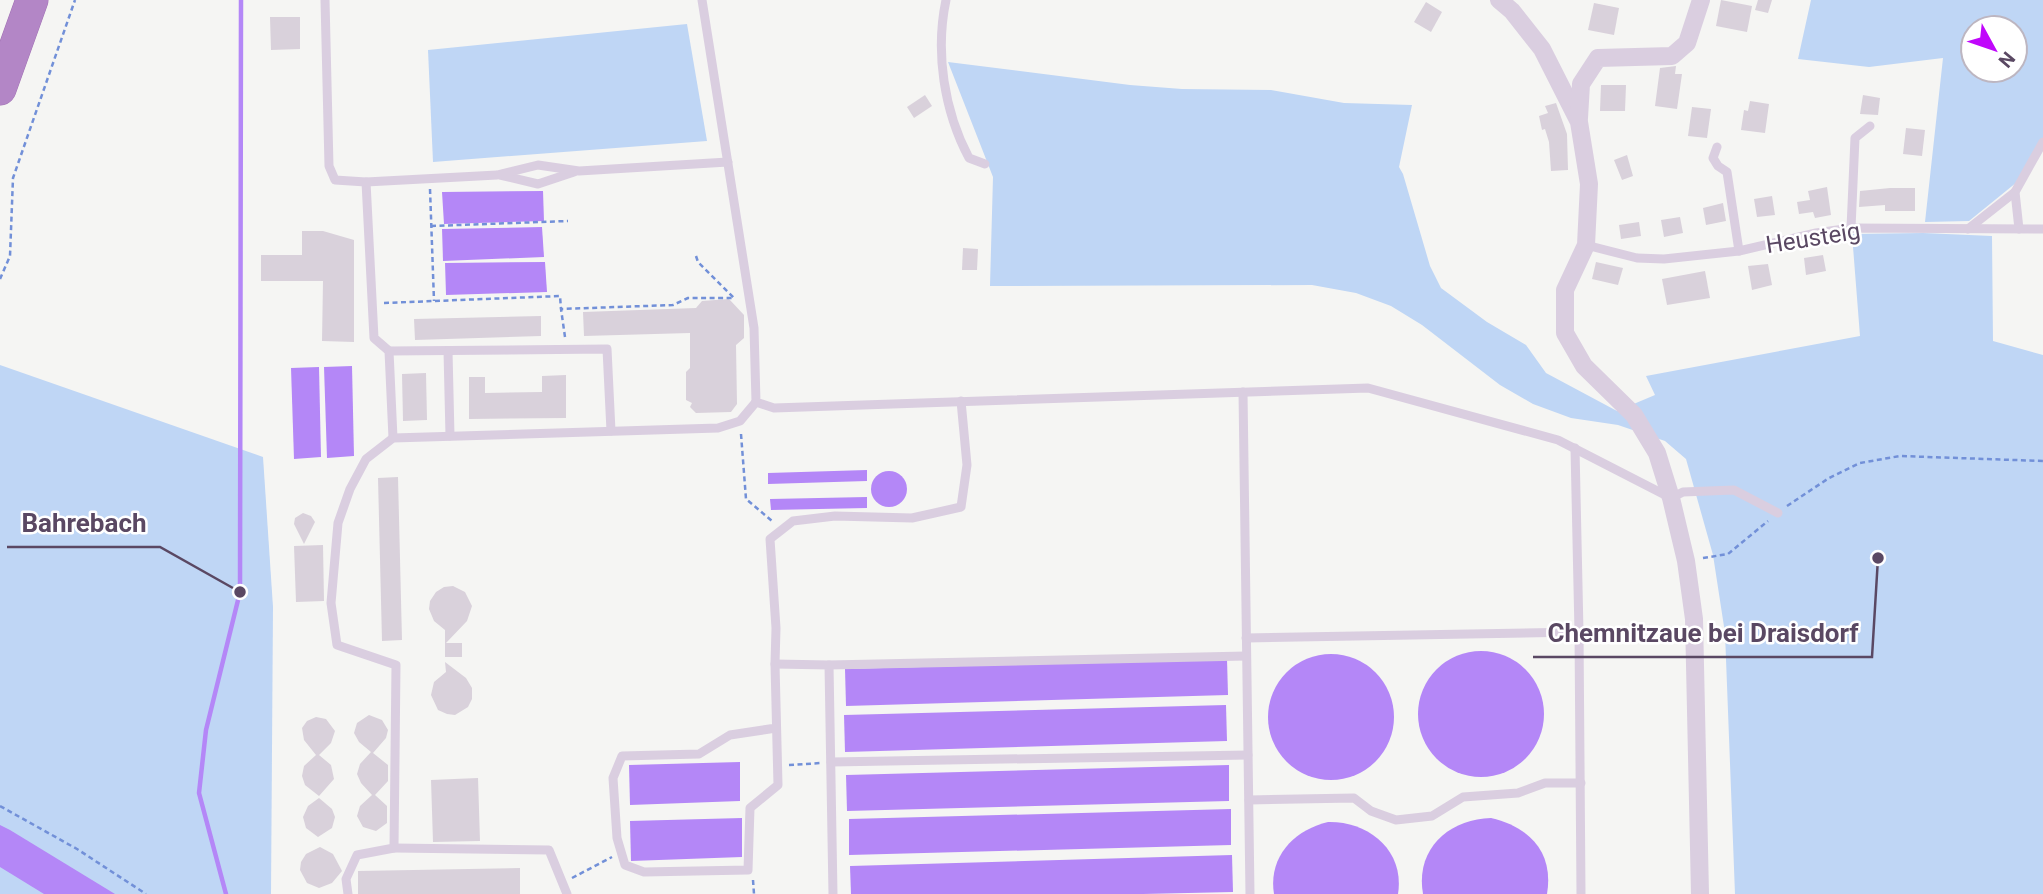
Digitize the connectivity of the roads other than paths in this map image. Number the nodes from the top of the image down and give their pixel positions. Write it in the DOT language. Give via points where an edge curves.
graph roads {
  1 [pos="32,0"];
  2 [pos="325,0"];
  3 [pos="702,0"];
  4 [pos="946,0"];
  5 [pos="1499,0"];
  6 [pos="1701,0"];
  7 [pos="0,89"];
  8 [pos="1578,116"];
  9 [pos="1870,126"];
  10 [pos="2043,142"];
  11 [pos="1717,146"];
  12 [pos="728,162"];
  13 [pos="985,164"];
  14 [pos="579,171"];
  15 [pos="497,175"];
  16 [pos="366,182"];
  17 [pos="2015,192"];
  18 [pos="1851,228"];
  19 [pos="1968,229"];
  20 [pos="2019,229"];
  21 [pos="2043,229"];
  22 [pos="1586,245"];
  23 [pos="1739,251"];
  24 [pos="389,351"];
  25 [pos="448,351"];
  26 [pos="1243,392"];
  27 [pos="961,401"];
  28 [pos="756,402"];
  29 [pos="611,431"];
  30 [pos="450,436"];
  31 [pos="393,438"];
  32 [pos="1575,448"];
  33 [pos="1671,498"];
  34 [pos="1778,513"];
  35 [pos="1579,632"];
  36 [pos="1246,638"];
  37 [pos="1247,656"];
  38 [pos="775,664"];
  39 [pos="829,666"];
  40 [pos="776,728"];
  41 [pos="1248,755"];
  42 [pos="831,762"];
  43 [pos="1581,783"];
  44 [pos="1249,800"];
  45 [pos="394,848"];
  46 [pos="348,894"];
  47 [pos="567,894"];
  48 [pos="833,894"];
  49 [pos="1250,894"];
  50 [pos="1581,894"];
  51 [pos="1700,894"];
  1 -- 7 [label="highway"];
  2 -- 16 [label="lane" via="329,166 335,180"];
  3 -- 12 [label="lane"];
  4 -- 13 [label="lane" via="940,37 953,121 969,158"];
  5 -- 8 [label="street" via="1542,49"];
  6 -- 8 [label="street" via="1686,43 1672,55 1598,58 1581,84"];
  8 -- 22 [label="street" via="1589,184"];
  9 -- 18 [label="lane" via="1855,138"];
  10 -- 17 [label="lane"];
  11 -- 23 [label="lane" via="1713,158 1727,172"];
  12 -- 14 [label="lane"];
  12 -- 28 [label="lane" via="754,328"];
  14 -- 15 [label="lane" via="538,165"];
  14 -- 15 [label="lane" via="538,184"];
  15 -- 16 [label="lane"];
  16 -- 24 [label="lane" via="374,338"];
  17 -- 19 [label="lane"];
  17 -- 20 [label="lane"];
  18 -- 19 [label="lane, Heusteig"];
  18 -- 23 [label="lane, Heusteig"];
  19 -- 20 [label="lane, Heusteig"];
  20 -- 21 [label="lane, Heusteig"];
  22 -- 23 [label="lane, Heusteig" via="1637,258"];
  22 -- 33 [label="street" via="1564,290 1565,333 1584,366 1634,415 1657,453"];
  24 -- 25 [label="lane"];
  24 -- 31 [label="lane"];
  25 -- 29 [label="lane" via="607,349"];
  25 -- 30 [label="lane"];
  26 -- 27 [label="lane"];
  26 -- 32 [label="lane" via="1368,388"];
  26 -- 36 [label="lane"];
  27 -- 28 [label="lane" via="774,408"];
  27 -- 38 [label="lane" via="967,465 961,507 912,518 835,516 793,521 771,539"];
  28 -- 29 [label="lane" via="740,421 718,428"];
  29 -- 30 [label="lane"];
  30 -- 31 [label="lane"];
  31 -- 45 [label="lane" via="366,459 350,489 338,523 331,603 337,645 396,665"];
  32 -- 33 [label="lane"];
  32 -- 35 [label="lane"];
  33 -- 34 [label="lane" via="1683,492 1734,490"];
  33 -- 51 [label="street" via="1693,619"];
  35 -- 36 [label="lane"];
  35 -- 43 [label="lane"];
  36 -- 37 [label="lane"];
  37 -- 39 [label="lane"];
  37 -- 41 [label="lane"];
  38 -- 39 [label="lane"];
  38 -- 40 [label="lane"];
  39 -- 42 [label="lane"];
  40 -- 40 [label="lane" via="730,735 699,754 622,756 613,778 617,838 625,865 644,872 748,870 750,808 778,785"];
  41 -- 42 [label="lane"];
  41 -- 44 [label="lane"];
  42 -- 48 [label="lane"];
  43 -- 44 [label="lane" via="1545,783 1518,793 1463,797 1432,816 1396,820 1371,811 1354,798"];
  43 -- 50 [label="lane"];
  44 -- 49 [label="lane"];
  45 -- 46 [label="lane" via="357,855 346,879"];
  45 -- 47 [label="lane" via="548,850"];
}
